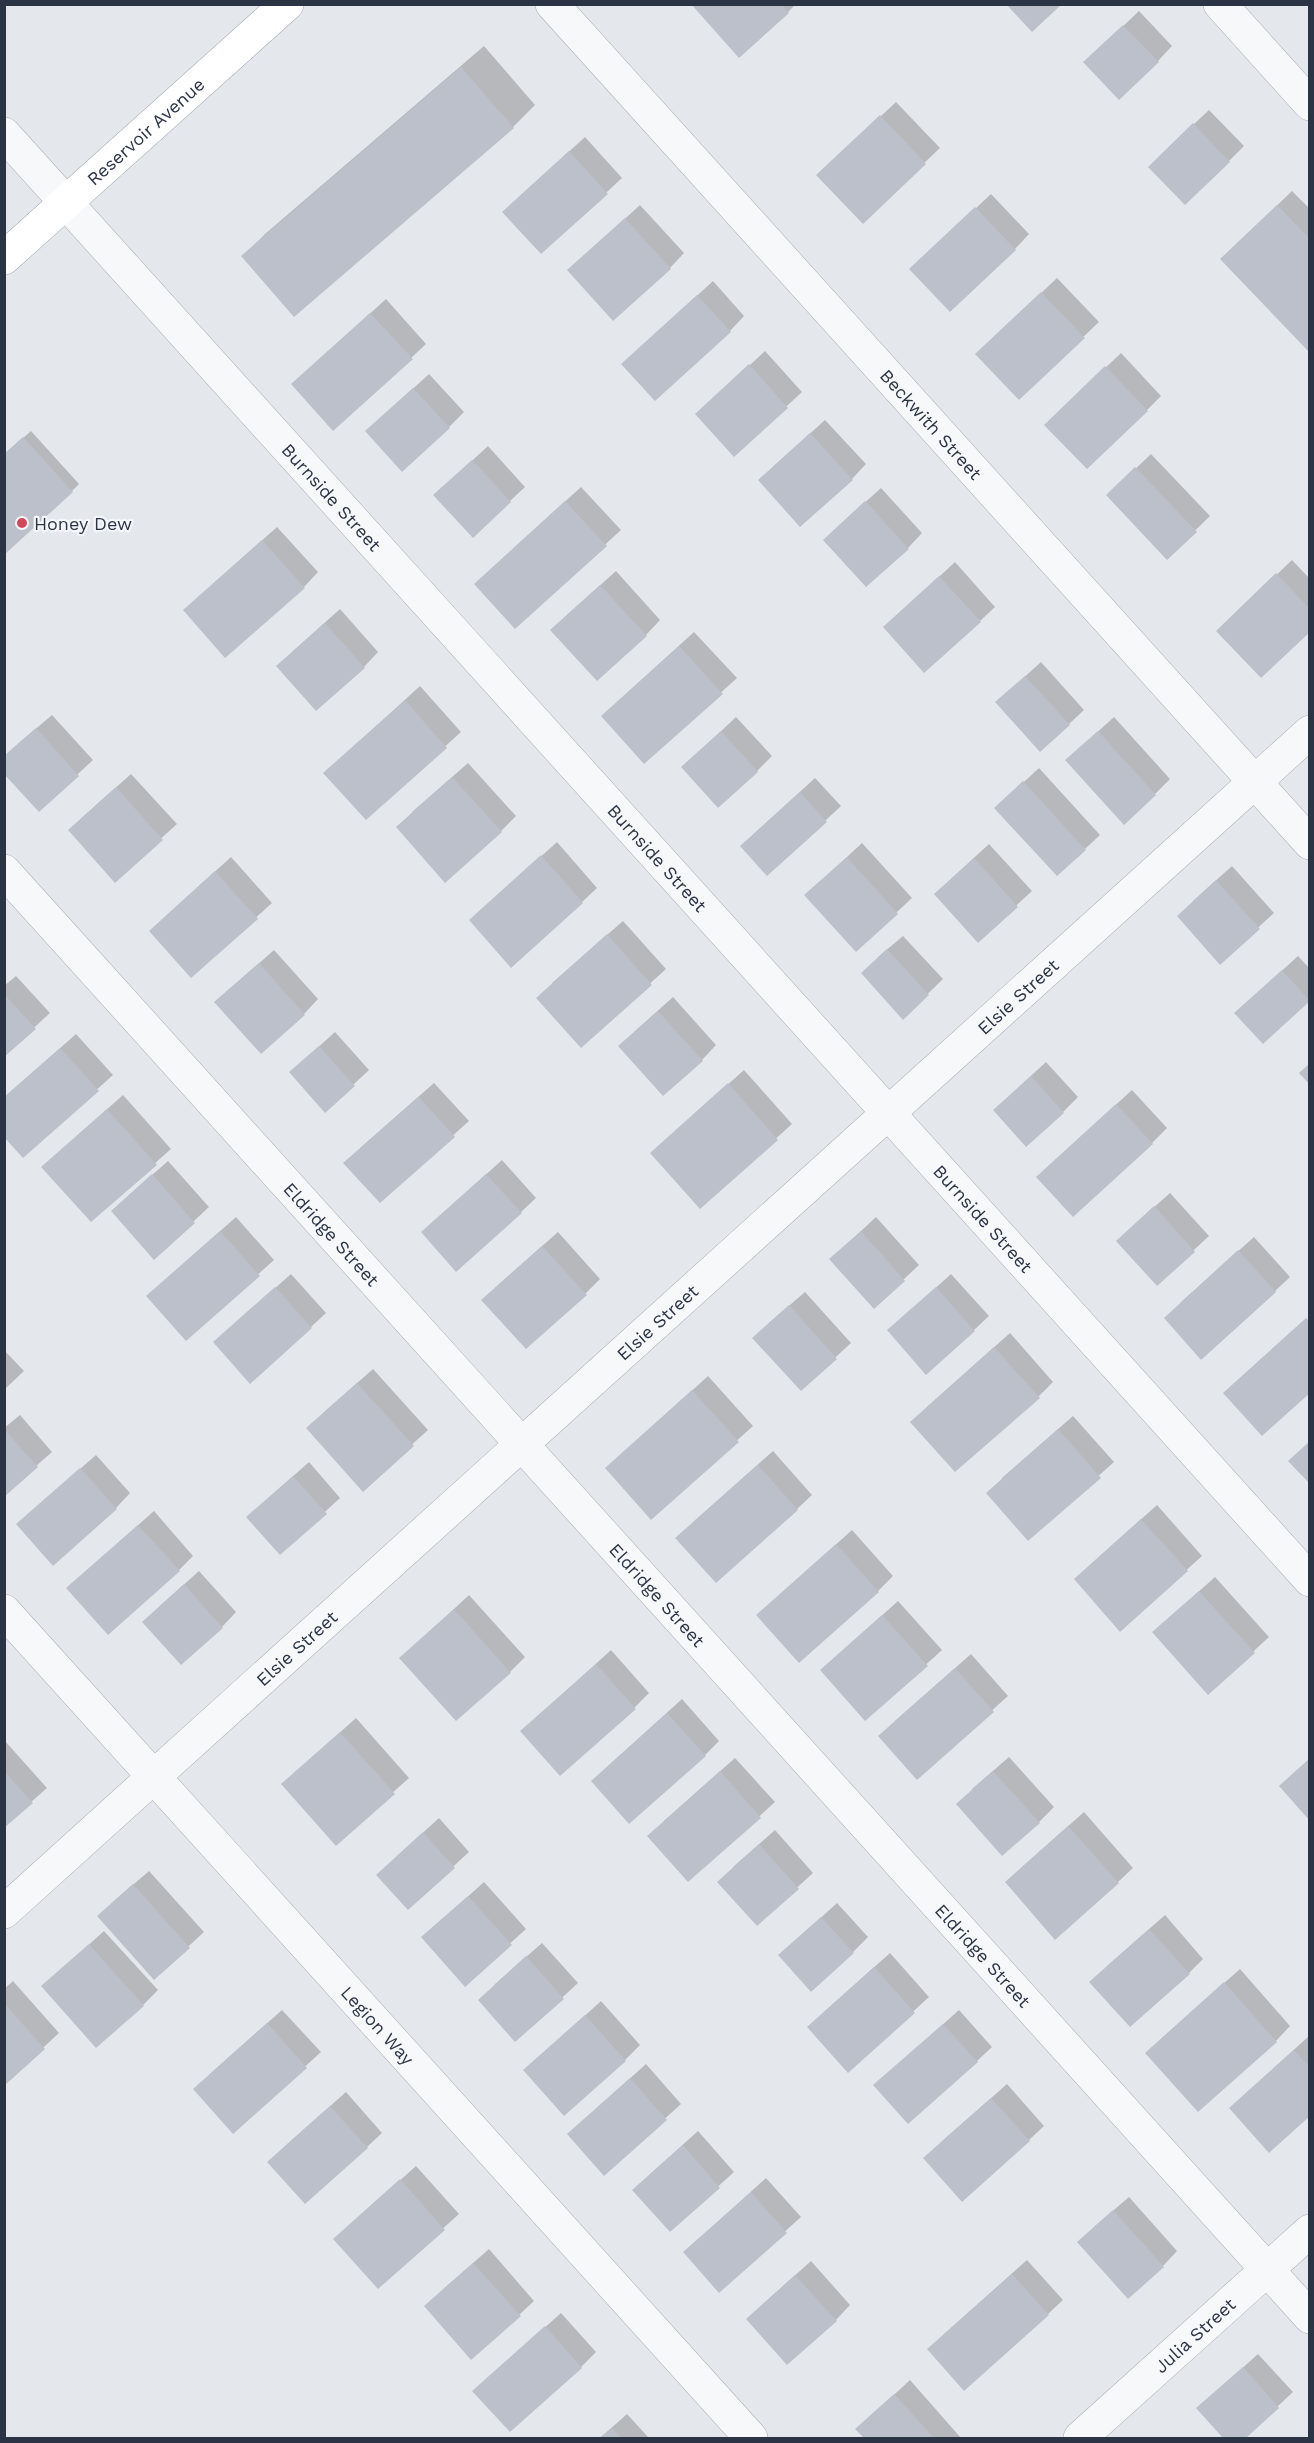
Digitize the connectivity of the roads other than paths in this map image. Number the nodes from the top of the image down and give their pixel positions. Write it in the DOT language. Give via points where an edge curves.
graph roads {
  1 [pos="287,4"];
  2 [pos="552,4"];
  3 [pos="1220,4"];
  4 [pos="1310,104"];
  5 [pos="4,134"];
  6 [pos="66,202"];
  7 [pos="4,258"];
  8 [pos="1310,732"];
  9 [pos="1254,782"];
  10 [pos="1310,843"];
  11 [pos="4,872"];
  12 [pos="888,1113"];
  13 [pos="522,1444"];
  14 [pos="1310,1580"];
  15 [pos="4,1611"];
  16 [pos="154,1777"];
  17 [pos="4,1912"];
  18 [pos="1310,2231"];
  19 [pos="1267,2270"];
  20 [pos="1310,2317"];
  21 [pos="751,2439"];
  22 [pos="1080,2439"];
  1 -- 6 [label="main road, Reservoir Avenue"];
  2 -- 9 [label="street, Beckwith Street"];
  3 -- 4 [label="street"];
  5 -- 6 [label="street, Burnside Street"];
  6 -- 7 [label="main road, Reservoir Avenue"];
  6 -- 12 [label="street, Burnside Street"];
  8 -- 9 [label="street, Elsie Street"];
  9 -- 10 [label="street, Beckwith Street"];
  9 -- 12 [label="street, Elsie Street"];
  11 -- 13 [label="street, Eldridge Street"];
  12 -- 13 [label="street, Elsie Street"];
  12 -- 14 [label="street, Burnside Street"];
  13 -- 16 [label="street, Elsie Street"];
  13 -- 19 [label="street, Eldridge Street"];
  15 -- 16 [label="street, Legion Way"];
  16 -- 17 [label="street, Elsie Street"];
  16 -- 21 [label="street, Legion Way"];
  18 -- 19 [label="street, Julia Street"];
  19 -- 20 [label="street, Eldridge Street"];
  19 -- 22 [label="street, Julia Street"];
}
